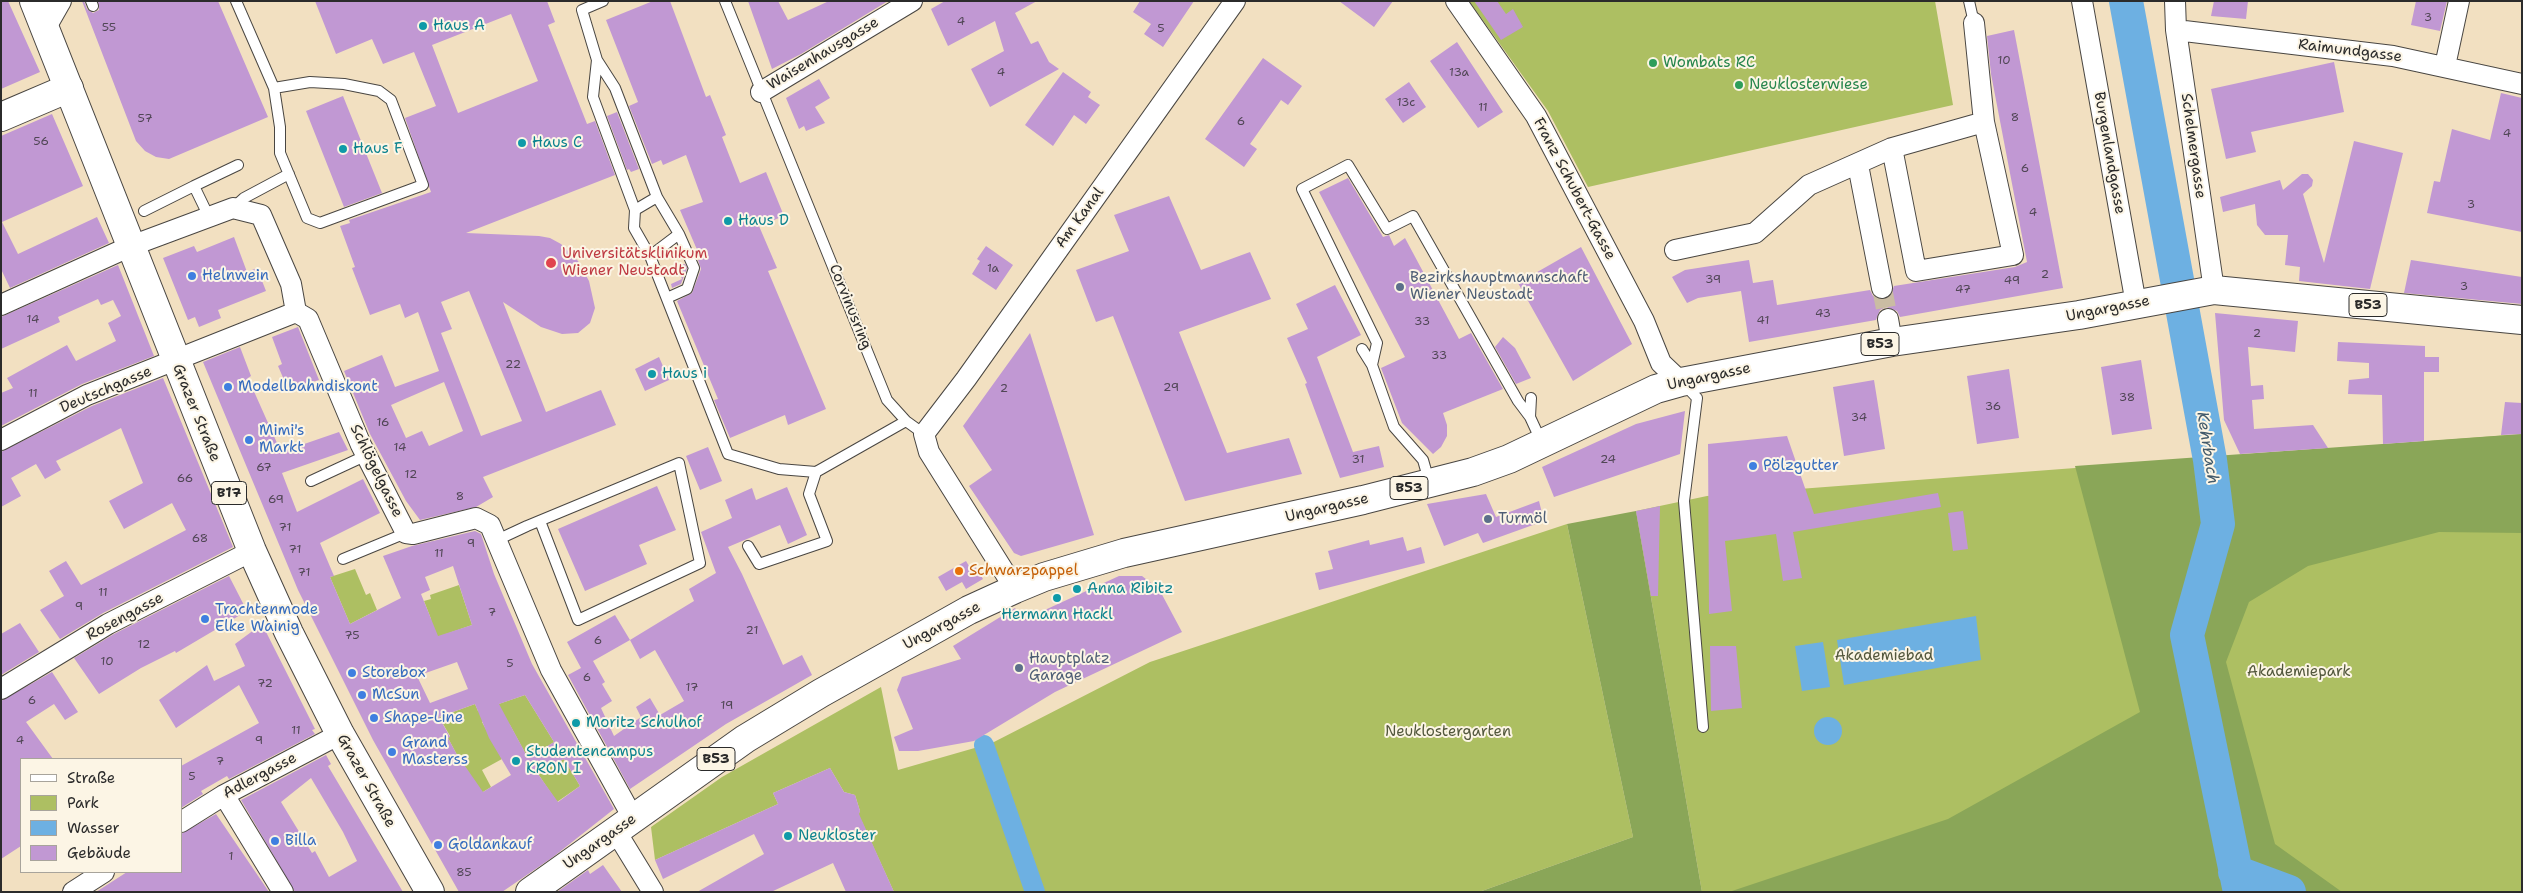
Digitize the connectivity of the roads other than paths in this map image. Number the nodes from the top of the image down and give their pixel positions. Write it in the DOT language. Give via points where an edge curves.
graph roads {
  1 [pos="34,1"];
  2 [pos="61,1"];
  3 [pos="236,1"];
  4 [pos="603,1"];
  5 [pos="724,1"];
  6 [pos="912,1"];
  7 [pos="1235,1"];
  8 [pos="1456,1"];
  9 [pos="1970,1"];
  10 [pos="2082,1"];
  11 [pos="2175,1"];
  12 [pos="2459,1"];
  13 [pos="1974,23"];
  14 [pos="45,29"];
  15 [pos="2176,30"];
  16 [pos="598,60"];
  17 [pos="2445,66"];
  18 [pos="2522,84"];
  19 [pos="69,88"];
  20 [pos="274,88"];
  21 [pos="760,92"];
  22 [pos="1,117"];
  23 [pos="1984,122"];
  24 [pos="1892,148"];
  25 [pos="1858,164"];
  26 [pos="238,165"];
  27 [pos="289,174"];
  28 [pos="194,186"];
  29 [pos="657,197"];
  30 [pos="233,208"];
  31 [pos="635,210"];
  32 [pos="144,211"];
  33 [pos="209,217"];
  34 [pos="679,234"];
  35 [pos="131,246"];
  36 [pos="1675,250"];
  37 [pos="650,256"];
  38 [pos="1882,288"];
  39 [pos="2192,294"];
  40 [pos="666,298"];
  41 [pos="2136,304"];
  42 [pos="1,305"];
  43 [pos="296,312"];
  44 [pos="2522,320"];
  45 [pos="1362,349"];
  46 [pos="175,360"];
  47 [pos="1372,365"];
  48 [pos="1681,382"];
  49 [pos="1531,398"];
  50 [pos="1530,418"];
  51 [pos="906,420"];
  52 [pos="924,434"];
  53 [pos="1,440"];
  54 [pos="1542,444"];
  55 [pos="366,455"];
  56 [pos="816,472"];
  57 [pos="311,481"];
  58 [pos="1430,483"];
  59 [pos="540,521"];
  60 [pos="406,533"];
  61 [pos="497,540"];
  62 [pos="748,546"];
  63 [pos="252,551"];
  64 [pos="343,559"];
  65 [pos="1015,589"];
  66 [pos="1,689"];
  67 [pos="1703,727"];
  68 [pos="340,734"];
  69 [pos="224,795"];
  70 [pos="182,821"];
  71 [pos="624,824"];
  72 [pos="102,873"];
  73 [pos="73,892"];
  74 [pos="283,892"];
  75 [pos="430,892"];
  76 [pos="530,892"];
  77 [pos="653,892"];
  1 -- 14 [label="main road, Grazer Straße / B17"];
  2 -- 14 [label="street"];
  3 -- 20 [label="lane"];
  4 -- 16 [label="lane" via="582,10"];
  5 -- 21 [label="lane, Corvinusring"];
  6 -- 21 [label="street, Waisenhausgasse"];
  7 -- 52 [label="street, Am Kanal"];
  8 -- 48 [label="street, Franz Schubert-Gasse" via="1536,116 1644,321 1661,363"];
  9 -- 13 [label="lane"];
  10 -- 41 [label="street, Burgenlandgasse"];
  11 -- 15 [label="street, Schelmergasse"];
  12 -- 17 [label="street"];
  13 -- 23 [label="street"];
  14 -- 19 [label="main road, Grazer Straße / B17"];
  15 -- 17 [label="street, Raimundgasse" via="2393,56"];
  15 -- 39 [label="street, Schelmergasse"];
  16 -- 29 [label="lane" via="615,88"];
  16 -- 31 [label="lane" via="593,97"];
  17 -- 18 [label="street, Raimundgasse"];
  19 -- 22 [label="main road"];
  19 -- 35 [label="main road, Grazer Straße / B17"];
  20 -- 27 [label="lane" via="280,153"];
  20 -- 27 [label="lane" via="310,82 379,91 391,100 423,185 320,223 307,218"];
  21 -- 51 [label="lane, Corvinusring" via="793,163 887,400"];
  23 -- 24 [label="street"];
  23 -- 24 [label="street" via="2012,255 1916,271"];
  24 -- 25 [label="street"];
  25 -- 36 [label="street" via="1809,185 1755,233"];
  25 -- 38 [label="street"];
  26 -- 28 [label="lane"];
  27 -- 30 [label="lane" via="244,198"];
  28 -- 32 [label="lane"];
  28 -- 33 [label="lane"];
  29 -- 31 [label="lane"];
  29 -- 34 [label="lane"];
  30 -- 33 [label="street"];
  30 -- 43 [label="street" via="261,215 291,284"];
  31 -- 37 [label="lane" via="634,228"];
  33 -- 35 [label="street"];
  34 -- 37 [label="lane"];
  34 -- 40 [label="lane" via="694,268 687,289"];
  35 -- 42 [label="street"];
  35 -- 46 [label="main road, Grazer Straße / B17"];
  37 -- 40 [label="lane"];
  39 -- 41 [label="main road, Ungargasse / B53"];
  39 -- 44 [label="main road, B53"];
  40 -- 56 [label="lane" via="728,454 779,469"];
  41 -- 48 [label="main road, Ungargasse / B53" via="2080,315 1890,330"];
  43 -- 46 [label="street, Deutschgasse"];
  43 -- 55 [label="street, Schlögelgasse" via="308,319"];
  45 -- 47 [label="lane"];
  46 -- 53 [label="street, Deutschgasse" via="87,395"];
  46 -- 63 [label="main road, Grazer Straße / B17"];
  47 -- 50 [label="lane" via="1377,343 1302,190 1348,164 1386,229 1412,216"];
  47 -- 58 [label="lane" via="1394,427 1423,460"];
  48 -- 54 [label="main road, Ungargasse / B53" via="1656,389"];
  48 -- 67 [label="lane" via="1697,398 1684,501"];
  49 -- 50 [label="lane"];
  50 -- 54 [label="lane"];
  51 -- 52 [label="lane, Corvinusring"];
  51 -- 56 [label="lane"];
  52 -- 65 [label="street" via="929,452"];
  54 -- 58 [label="main road, Ungargasse / B53" via="1509,459"];
  55 -- 57 [label="lane"];
  55 -- 60 [label="street, Schlögelgasse"];
  56 -- 62 [label="lane" via="809,494 827,542 759,564"];
  58 -- 65 [label="main road, Ungargasse / B53" via="1124,553"];
  59 -- 59 [label="lane" via="578,620 700,563 679,463"];
  59 -- 61 [label="lane"];
  60 -- 61 [label="street, Schlögelgasse" via="476,518 490,525"];
  60 -- 64 [label="lane"];
  61 -- 71 [label="street, Schlögelgasse" via="551,670"];
  63 -- 66 [label="street, Rosengasse" via="108,624"];
  63 -- 68 [label="main road, Grazer Straße / B17"];
  65 -- 71 [label="main road, Ungargasse / B53" via="969,610 821,693 745,739"];
  68 -- 69 [label="street, Adlergasse"];
  68 -- 75 [label="main road, Grazer Straße / B17"];
  69 -- 70 [label="street, Adlergasse"];
  69 -- 74 [label="street"];
  71 -- 76 [label="main road, Ungargasse / B53"];
  71 -- 77 [label="street, Schlögelgasse"];
  72 -- 73 [label="street"];
}
